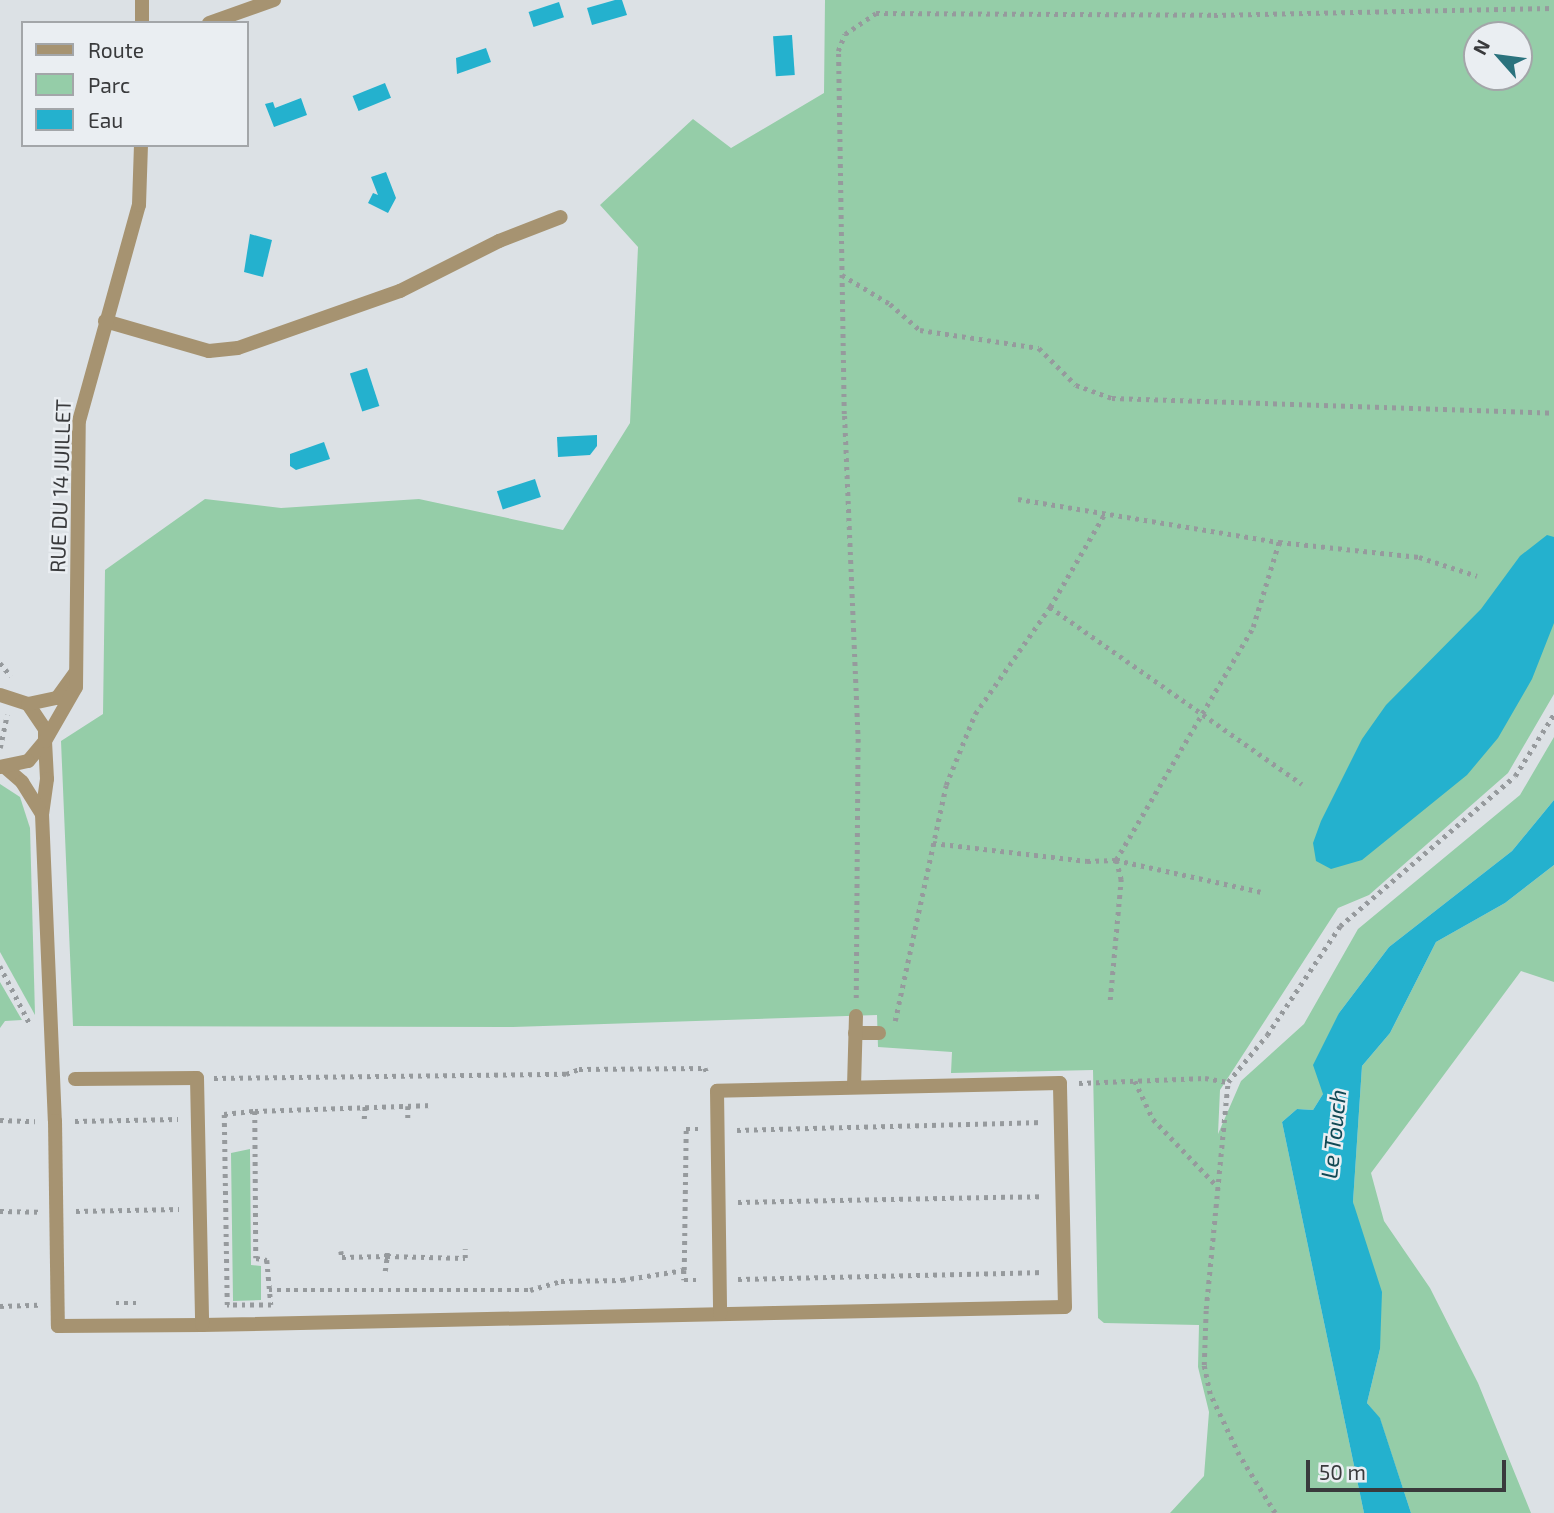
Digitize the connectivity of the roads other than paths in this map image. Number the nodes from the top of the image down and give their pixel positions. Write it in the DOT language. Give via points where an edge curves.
graph roads {
  1 [pos="142,0"];
  2 [pos="274,0"];
  3 [pos="142,21"];
  4 [pos="215,21"];
  5 [pos="141,147"];
  6 [pos="561,217"];
  7 [pos="105,321"];
  8 [pos="77,668"];
  9 [pos="0,695"];
  10 [pos="28,704"];
  11 [pos="45,741"];
  12 [pos="3,768"];
  13 [pos="42,814"];
  14 [pos="856,1016"];
  15 [pos="855,1033"];
  16 [pos="879,1033"];
  17 [pos="75,1079"];
  18 [pos="854,1087"];
  19 [pos="720,1314"];
  20 [pos="202,1325"];
  1 -- 3 [label="street"];
  2 -- 4 [label="street"];
  5 -- 7 [label="street, RUE DU 14 JUILLET" via="139,205"];
  6 -- 7 [label="street" via="499,241 400,291 238,348 209,351"];
  7 -- 8 [label="street, RUE DU 14 JUILLET" via="79,421"];
  8 -- 10 [label="street" via="57,698"];
  8 -- 11 [label="street, RUE DU 14 JUILLET" via="71,701"];
  9 -- 10 [label="street"];
  10 -- 11 [label="street" via="42,720"];
  11 -- 12 [label="street, RUE DU 14 JUILLET" via="28,761"];
  11 -- 13 [label="street" via="47,779"];
  12 -- 13 [label="street" via="22,782"];
  13 -- 20 [label="street" via="58,1326"];
  14 -- 15 [label="street"];
  15 -- 16 [label="street"];
  15 -- 18 [label="street"];
  17 -- 20 [label="street" via="197,1078"];
  18 -- 19 [label="street" via="717,1091"];
  18 -- 19 [label="street" via="1060,1083 1065,1307"];
  19 -- 20 [label="street"];
}
